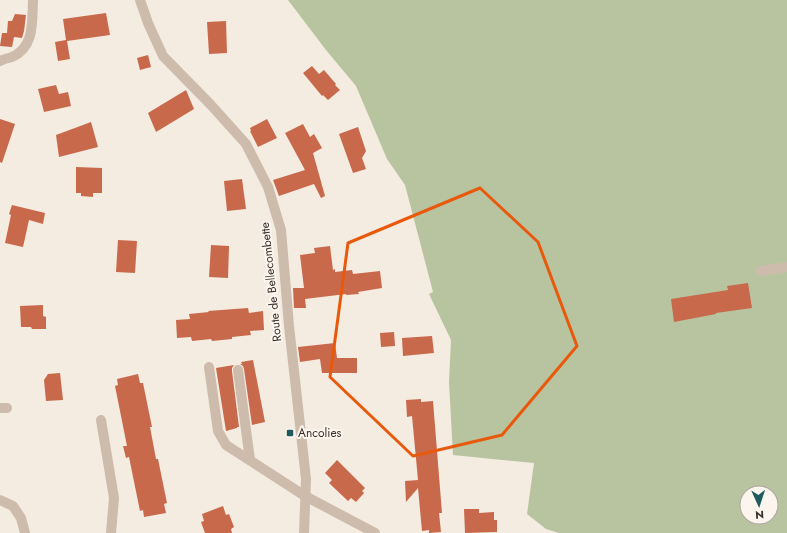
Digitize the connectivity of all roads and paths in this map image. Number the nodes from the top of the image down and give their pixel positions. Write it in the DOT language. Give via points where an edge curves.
graph roads {
  1 [pos="33,0"];
  2 [pos="140,0"];
  3 [pos="0,61"];
  4 [pos="787,266"];
  5 [pos="760,271"];
  6 [pos="208,367"];
  7 [pos="238,370"];
  8 [pos="101,420"];
  9 [pos="250,460"];
  10 [pos="305,496"];
  11 [pos="0,500"];
  12 [pos="25,533"];
  13 [pos="111,533"];
  14 [pos="304,533"];
  15 [pos="375,533"];
  1 -- 3 [label="street" via="32,31 26,47 14,56"];
  2 -- 10 [label="street, Route de Bellecombette" via="163,56 246,144 268,187 281,230 306,479"];
  4 -- 5 [label="street"];
  6 -- 9 [label="street" via="218,431 226,445"];
  7 -- 9 [label="street"];
  8 -- 13 [label="street" via="114,498"];
  9 -- 10 [label="street"];
  10 -- 14 [label="street, Route de Bellecombette"];
  10 -- 15 [label="street"];
  11 -- 12 [label="street" via="13,506 21,518"];
}
